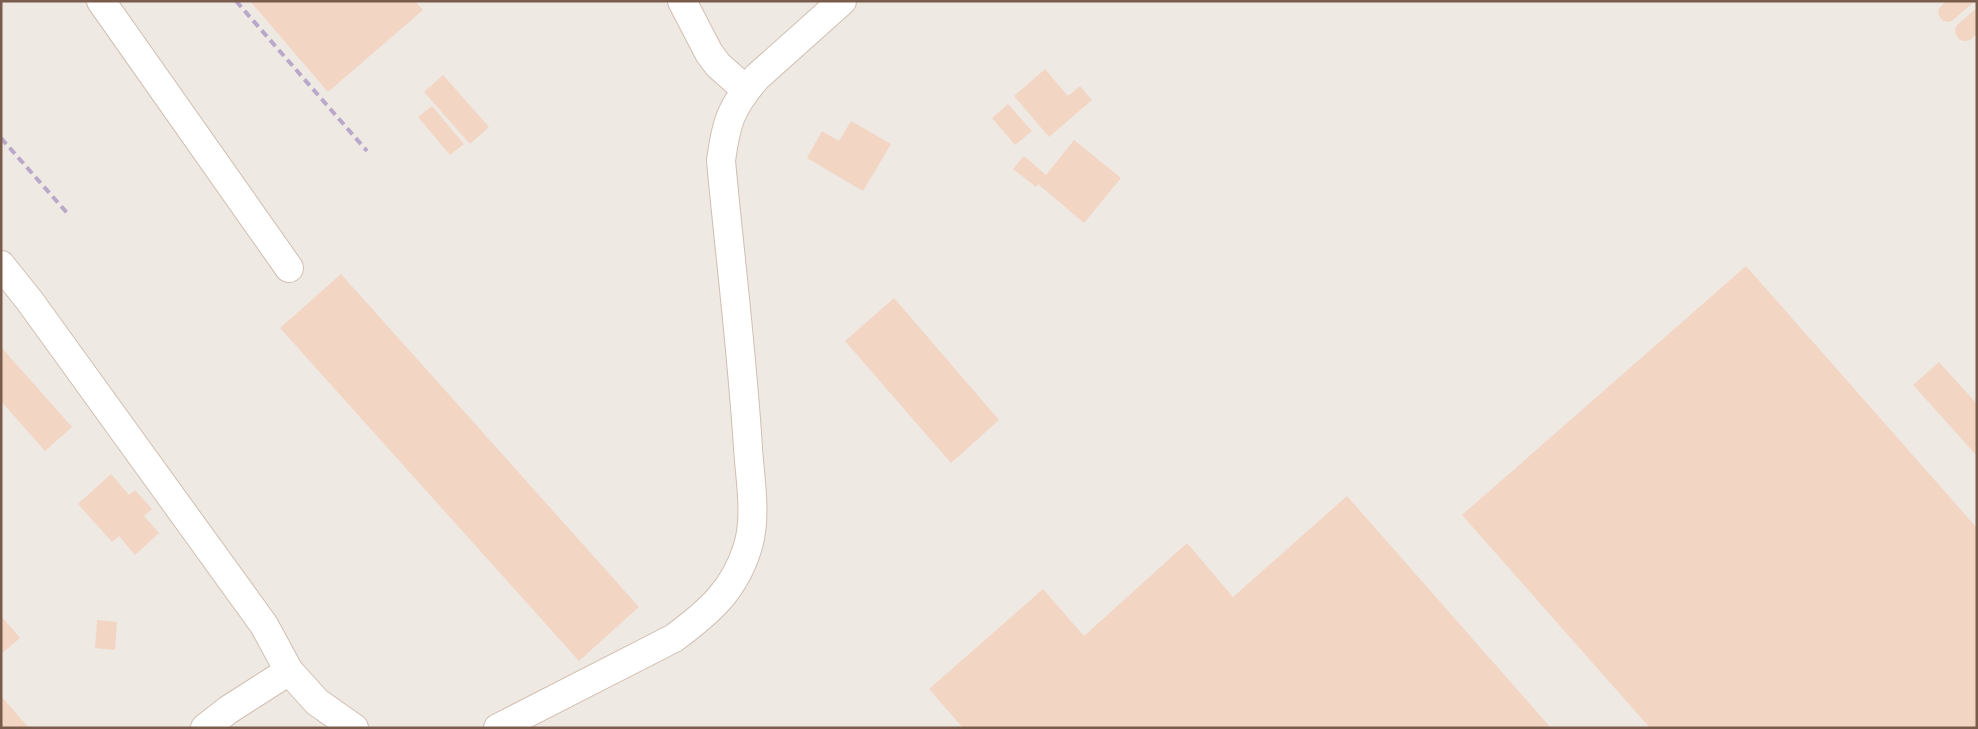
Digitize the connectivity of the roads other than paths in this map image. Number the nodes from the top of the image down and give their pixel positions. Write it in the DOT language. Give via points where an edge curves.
graph roads {
  1 [pos="101,1"];
  2 [pos="682,1"];
  3 [pos="842,1"];
  4 [pos="746,90"];
  5 [pos="1,265"];
  6 [pos="289,268"];
  7 [pos="289,671"];
  8 [pos="205,728"];
  9 [pos="354,728"];
  10 [pos="498,728"];
  1 -- 6 [label="street"];
  2 -- 4 [label="street" via="709,53"];
  3 -- 4 [label="street"];
  4 -- 10 [label="street" via="730,116 721,161 746,422 752,520 749,545 723,596 699,620 674,638"];
  5 -- 7 [label="street" via="264,625"];
  7 -- 8 [label="street"];
  7 -- 9 [label="street" via="317,702"];
}
